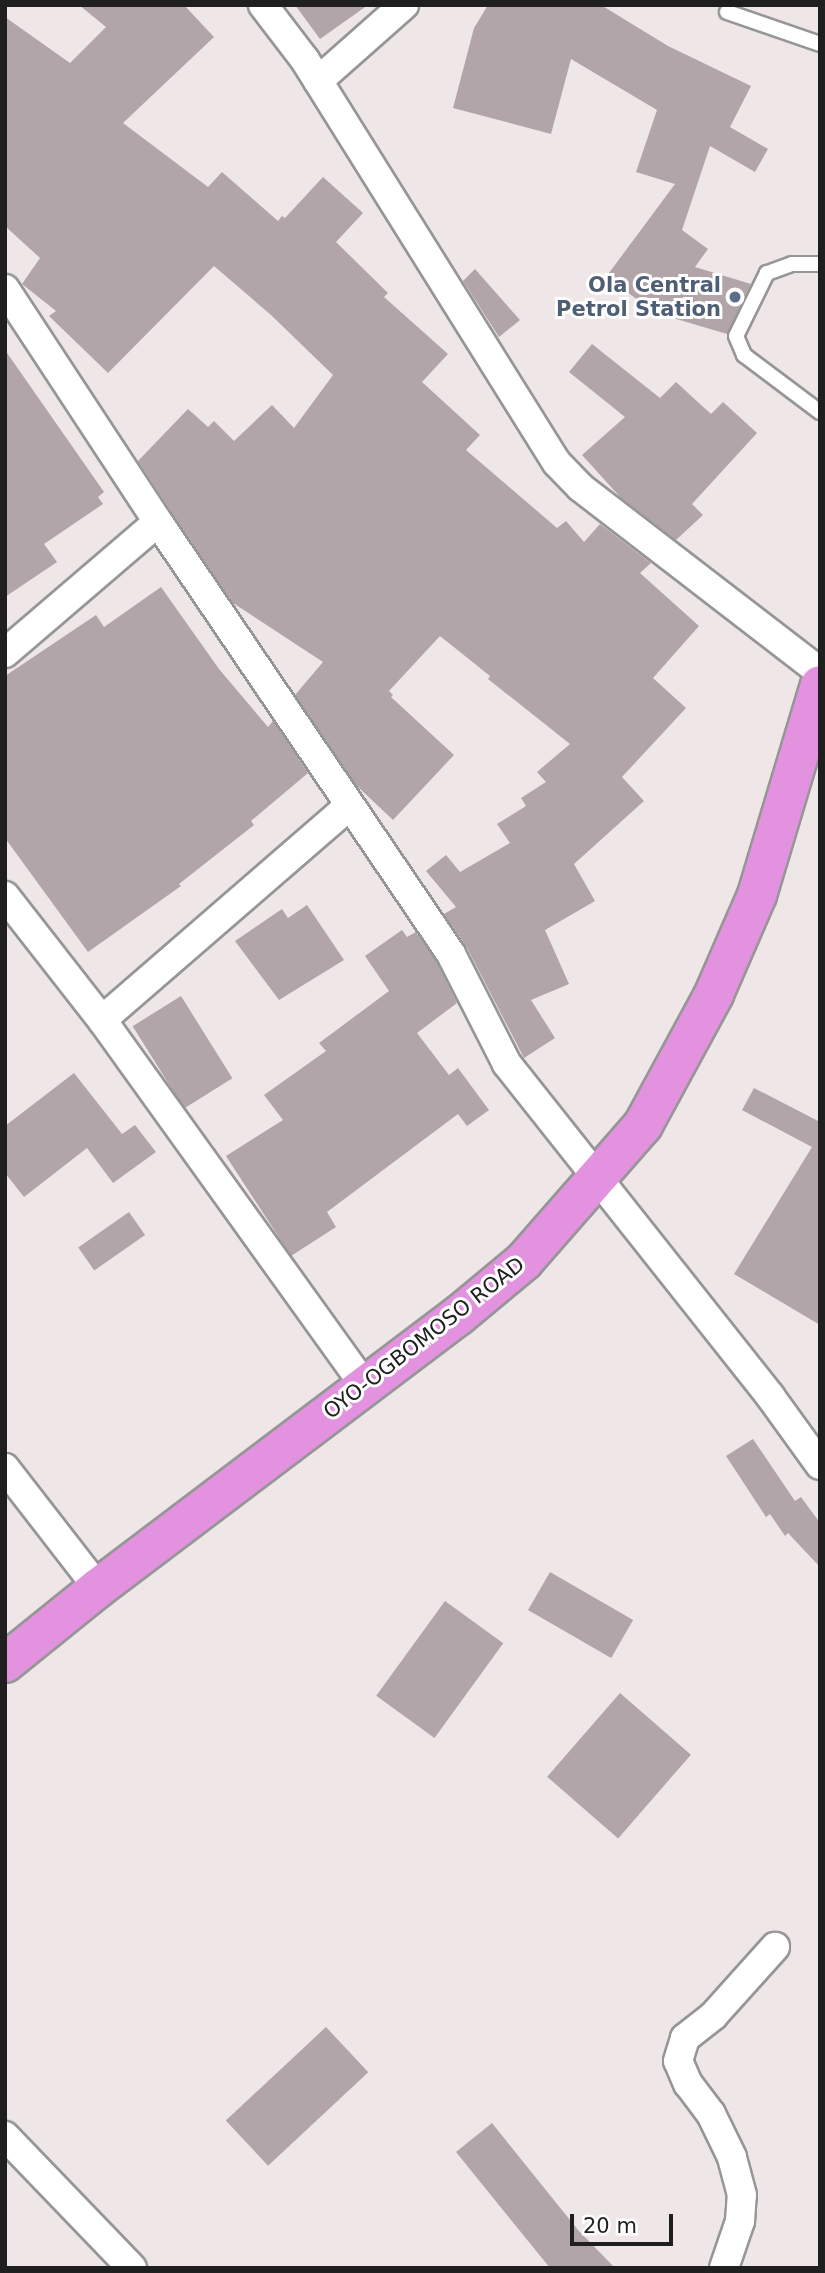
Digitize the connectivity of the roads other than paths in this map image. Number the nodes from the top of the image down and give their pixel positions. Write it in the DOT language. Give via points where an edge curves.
graph roads {
  1 [pos="263,5"];
  2 [pos="404,5"];
  3 [pos="727,12"];
  4 [pos="820,44"];
  5 [pos="318,81"];
  6 [pos="820,264"];
  7 [pos="5,289"];
  8 [pos="820,412"];
  9 [pos="158,522"];
  10 [pos="5,653"];
  11 [pos="820,672"];
  12 [pos="820,685"];
  13 [pos="810,761"];
  14 [pos="349,806"];
  15 [pos="5,896"];
  16 [pos="102,1020"];
  17 [pos="597,1177"];
  18 [pos="364,1385"];
  19 [pos="820,1465"];
  20 [pos="5,1468"];
  21 [pos="98,1588"];
  22 [pos="5,1663"];
  23 [pos="775,1947"];
  24 [pos="5,2136"];
  25 [pos="132,2268"];
  26 [pos="724,2268"];
  1 -- 5 [label="street"];
  2 -- 5 [label="street"];
  3 -- 4 [label="lane"];
  5 -- 11 [label="street" via="557,463 580,487"];
  6 -- 8 [label="lane" via="792,264 767,273 736,336 744,355"];
  7 -- 9 [label="street"];
  9 -- 10 [label="street"];
  9 -- 14 [label="street"];
  12 -- 13 [label="highway, OYO-OGBOMOSO ROAD"];
  13 -- 17 [label="highway, OYO-OGBOMOSO ROAD" via="714,994 643,1125"];
  14 -- 16 [label="street"];
  14 -- 17 [label="street" via="451,954 507,1064"];
  15 -- 16 [label="street"];
  16 -- 18 [label="street"];
  17 -- 18 [label="highway, OYO-OGBOMOSO ROAD" via="524,1261"];
  17 -- 19 [label="street"];
  18 -- 21 [label="highway, OYO-OGBOMOSO ROAD"];
  20 -- 21 [label="street"];
  21 -- 22 [label="highway, OYO-OGBOMOSO ROAD"];
  23 -- 26 [label="street" via="713,2016 685,2038 678,2061 732,2157 742,2195 740,2221"];
  24 -- 25 [label="street"];
}
